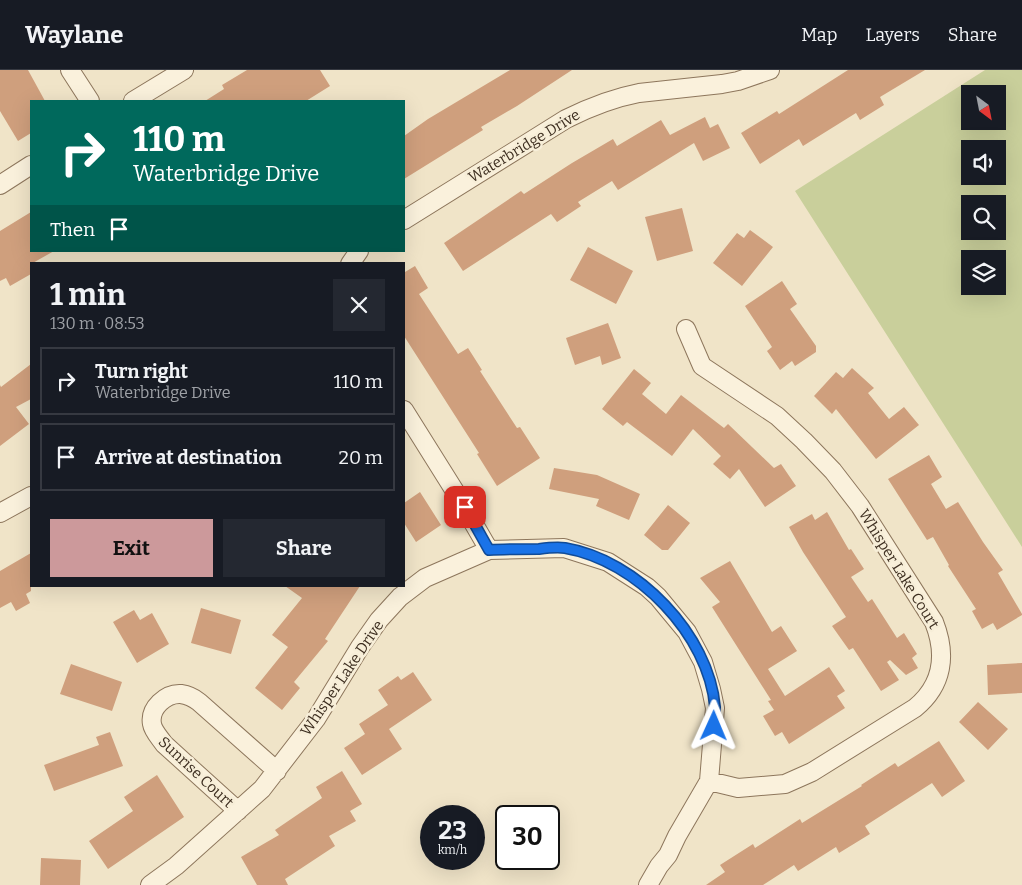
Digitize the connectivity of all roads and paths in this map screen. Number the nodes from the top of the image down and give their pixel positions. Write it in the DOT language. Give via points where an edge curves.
graph roads {
  1 [pos="70,70"];
  2 [pos="184,70"];
  3 [pos="770,70"];
  4 [pos="89,100"];
  5 [pos="136,100"];
  6 [pos="30,166"];
  7 [pos="0,185"];
  8 [pos="405,219"];
  9 [pos="359,252"];
  10 [pos="352,262"];
  11 [pos="686,329"];
  12 [pos="405,412"];
  13 [pos="30,497"];
  14 [pos="0,513"];
  15 [pos="489,550"];
  16 [pos="277,772"];
  17 [pos="709,781"];
  18 [pos="238,811"];
  19 [pos="150,885"];
  20 [pos="648,885"];
  1 -- 4 [label="street"];
  2 -- 5 [label="street"];
  3 -- 8 [label="street, Waterbridge Drive" via="738,81 639,93 593,106 566,118"];
  6 -- 7 [label="street"];
  9 -- 10 [label="street"];
  11 -- 17 [label="street, Whisper Lake Court" via="702,366 778,416 833,470 860,506 934,622 942,665 935,684 915,708 812,772 785,784 738,788"];
  12 -- 15 [label="street"];
  13 -- 14 [label="street"];
  15 -- 16 [label="street, Whisper Lake Drive" via="425,578 400,597 360,647 316,719"];
  15 -- 17 [label="street, Whisper Lake Drive" via="564,548 608,562 658,596 686,632 703,662 711,689 715,708"];
  16 -- 18 [label="street, Whisper Lake Drive"];
  16 -- 18 [label="street, Sunrise Court" via="191,696 182,694 164,699 153,714 156,734"];
  17 -- 20 [label="street, Whisper Lake Drive" via="668,856"];
  18 -- 19 [label="street, Whisper Lake Drive"];
}
